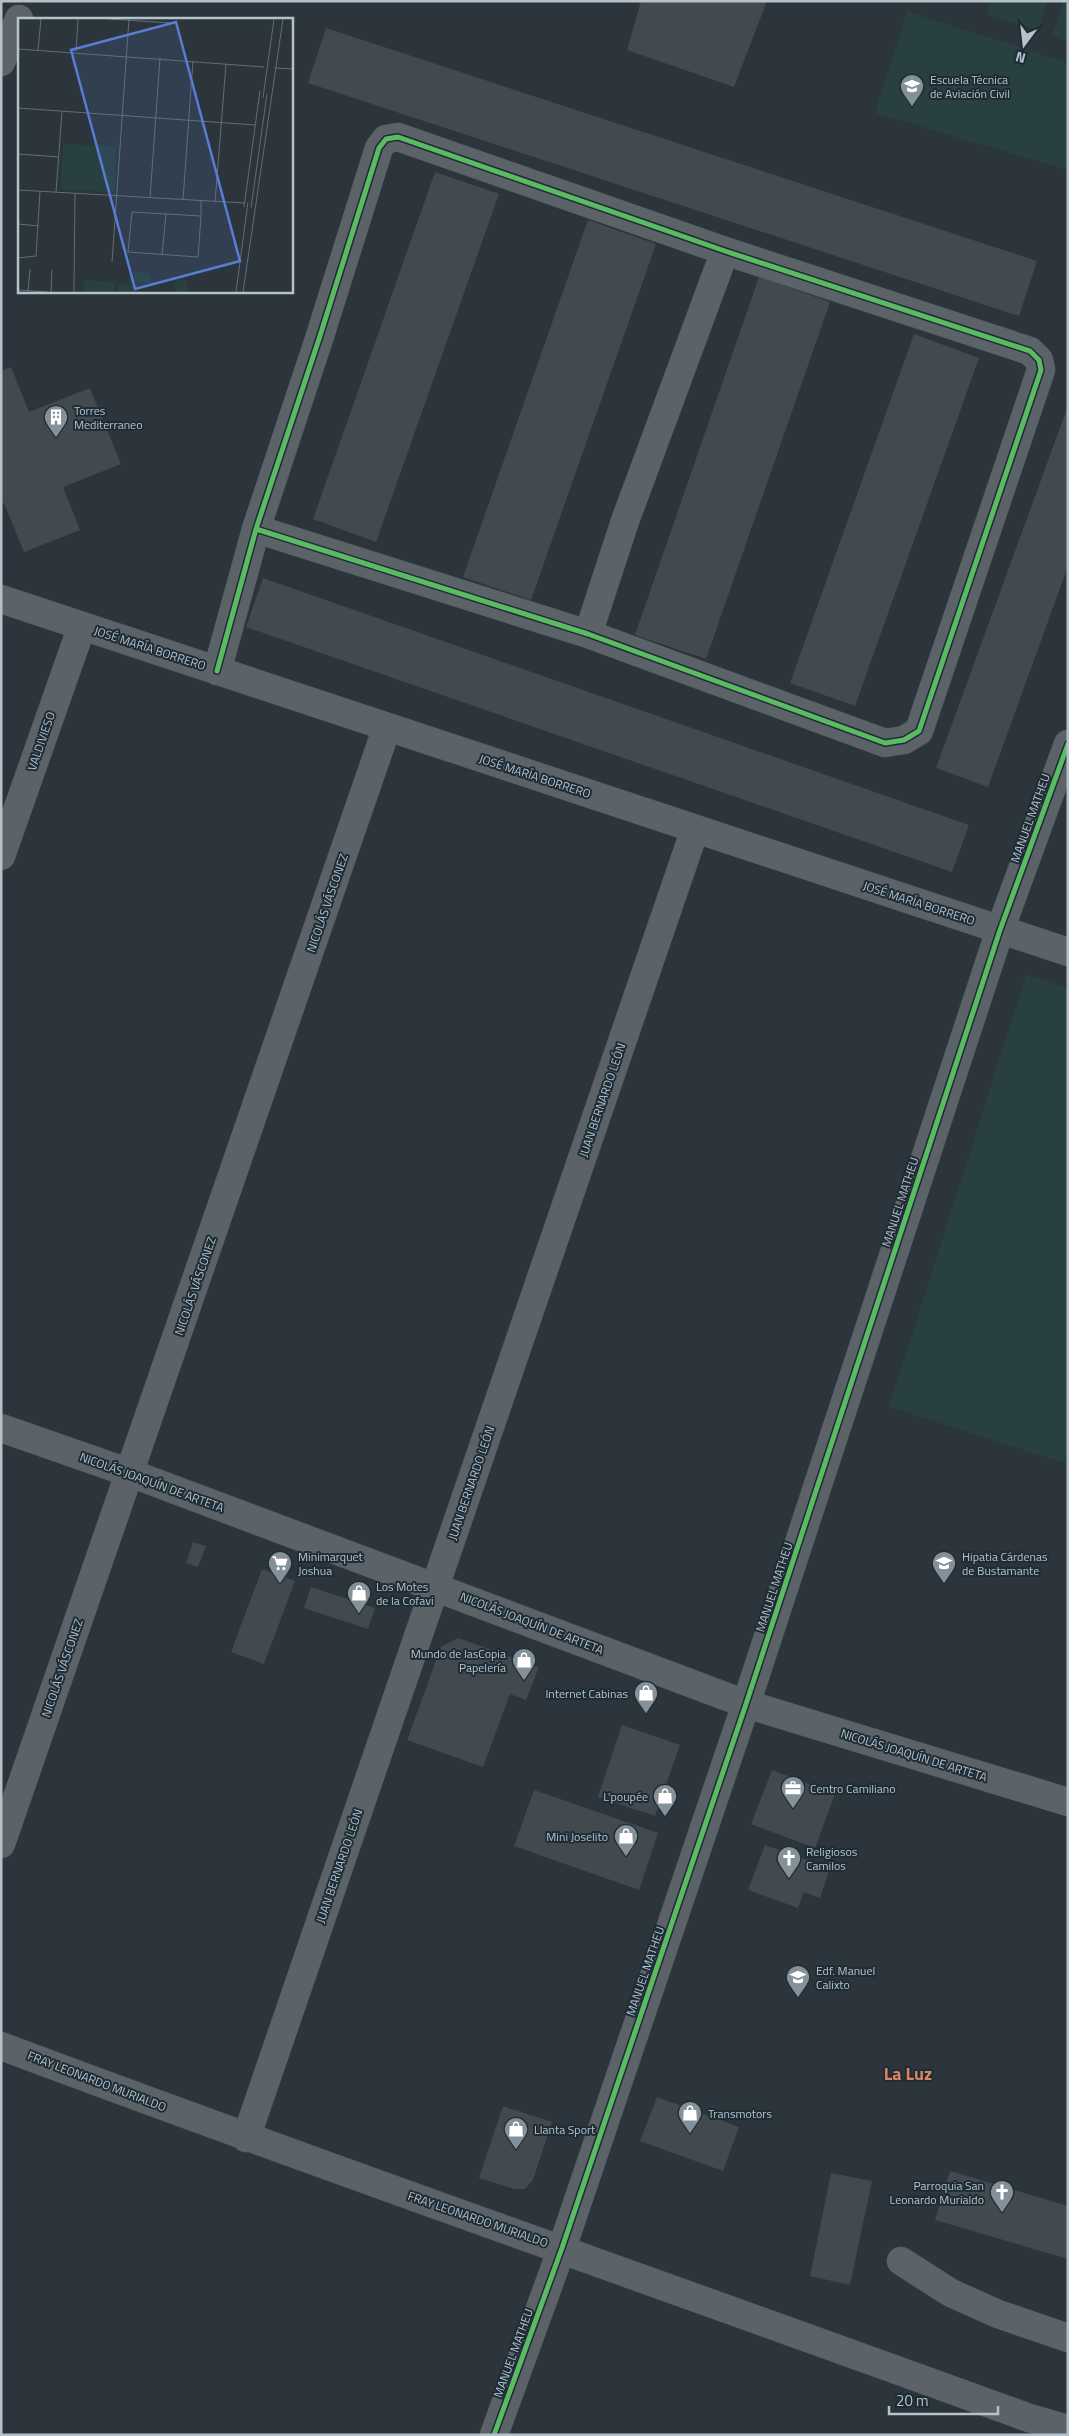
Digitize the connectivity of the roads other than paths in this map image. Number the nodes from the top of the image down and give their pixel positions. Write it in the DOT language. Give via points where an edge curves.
graph roads {
  1 [pos="26,1"];
  2 [pos="19,18"];
  3 [pos="18,21"];
  4 [pos="1,62"];
  5 [pos="725,251"];
  6 [pos="256,529"];
  7 [pos="1,599"];
  8 [pos="82,626"];
  9 [pos="588,634"];
  10 [pos="217,670"];
  11 [pos="387,727"];
  12 [pos="1068,744"];
  13 [pos="695,829"];
  14 [pos="1,856"];
  15 [pos="1000,930"];
  16 [pos="1068,952"];
  17 [pos="1,1428"];
  18 [pos="130,1473"];
  19 [pos="435,1587"];
  20 [pos="746,1704"];
  21 [pos="1068,1802"];
  22 [pos="1,1844"];
  23 [pos="1,2046"];
  24 [pos="246,2138"];
  25 [pos="562,2248"];
  26 [pos="901,2261"];
  27 [pos="1068,2338"];
  28 [pos="1026,2426"];
  29 [pos="1068,2429"];
  30 [pos="494,2435"];
  1 -- 2 [label="main road"];
  3 -- 4 [label="main road"];
  5 -- 6 [label="street" via="398,137 386,139 379,148"];
  5 -- 9 [label="street" via="625,521"];
  5 -- 9 [label="street" via="1030,352 1039,360 1041,370 919,731 904,740 885,742"];
  6 -- 9 [label="street"];
  6 -- 10 [label="street"];
  7 -- 8 [label="street, JOSÉ MARÍA BORRERO"];
  8 -- 10 [label="street, JOSÉ MARÍA BORRERO"];
  8 -- 14 [label="street, VALDIVIESO"];
  10 -- 11 [label="street, JOSÉ MARÍA BORRERO"];
  11 -- 13 [label="street, JOSÉ MARÍA BORRERO"];
  11 -- 18 [label="street, NICOLÁS VÁSCONEZ"];
  12 -- 15 [label="street, MANUEL MATHEU"];
  13 -- 15 [label="street, JOSÉ MARÍA BORRERO"];
  13 -- 19 [label="street, JUAN BERNARDO LEÓN"];
  15 -- 16 [label="street, JOSÉ MARÍA BORRERO"];
  15 -- 20 [label="street, MANUEL MATHEU"];
  17 -- 18 [label="street, NICOLÁS JOAQUÍN DE ARTETA"];
  18 -- 19 [label="street, NICOLÁS JOAQUÍN DE ARTETA"];
  18 -- 22 [label="street, NICOLÁS VÁSCONEZ"];
  19 -- 20 [label="street, NICOLÁS JOAQUÍN DE ARTETA"];
  19 -- 24 [label="street, JUAN BERNARDO LEÓN"];
  20 -- 21 [label="street, NICOLÁS JOAQUÍN DE ARTETA"];
  20 -- 25 [label="street, MANUEL MATHEU"];
  23 -- 24 [label="street, FRAY LEONARDO MURIALDO"];
  24 -- 25 [label="street, FRAY LEONARDO MURIALDO"];
  25 -- 28 [label="street, FRAY LEONARDO MURIALDO"];
  25 -- 30 [label="street, MANUEL MATHEU"];
  26 -- 27 [label="street" via="959,2296 998,2314"];
  28 -- 29 [label="street, FRAY LEONARDO MURIALDO"];
}
